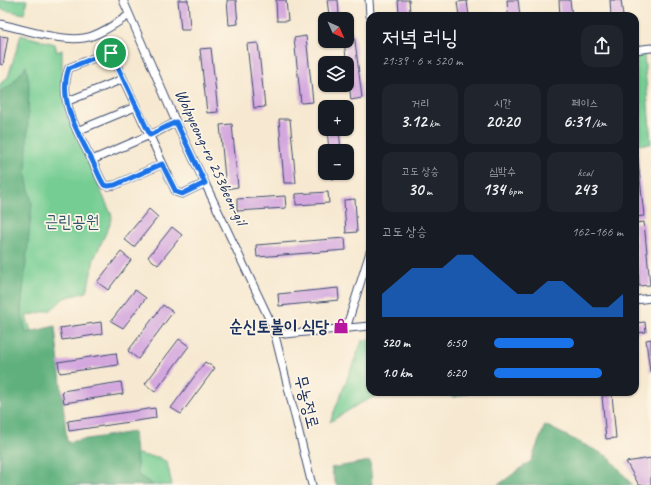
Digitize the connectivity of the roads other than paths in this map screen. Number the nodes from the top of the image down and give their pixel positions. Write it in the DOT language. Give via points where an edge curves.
graph roads {
  1 [pos="123,0"];
  2 [pos="369,0"];
  3 [pos="370,12"];
  4 [pos="129,15"];
  5 [pos="0,24"];
  6 [pos="651,48"];
  7 [pos="639,50"];
  8 [pos="123,79"];
  9 [pos="68,101"];
  10 [pos="135,107"];
  11 [pos="176,122"];
  12 [pos="77,131"];
  13 [pos="150,135"];
  14 [pos="92,160"];
  15 [pos="162,164"];
  16 [pos="205,183"];
  17 [pos="366,265"];
  18 [pos="651,298"];
  19 [pos="639,300"];
  20 [pos="366,326"];
  21 [pos="273,327"];
  22 [pos="346,329"];
  23 [pos="312,485"];
  1 -- 4 [label="street, Wolpyeong-ro 253beon-gil"];
  2 -- 3 [label="street"];
  4 -- 5 [label="street" via="90,37 72,39"];
  4 -- 11 [label="street, Wolpyeong-ro 253beon-gil"];
  6 -- 7 [label="street"];
  8 -- 9 [label="street"];
  8 -- 9 [label="street" via="111,53 100,55 69,68 66,74"];
  8 -- 10 [label="street"];
  9 -- 12 [label="street" via="68,108"];
  10 -- 12 [label="street"];
  10 -- 13 [label="street"];
  11 -- 13 [label="street"];
  11 -- 16 [label="street, Wolpyeong-ro 253beon-gil"];
  12 -- 14 [label="street"];
  13 -- 14 [label="street"];
  13 -- 15 [label="street"];
  14 -- 15 [label="street" via="101,181 108,186"];
  15 -- 16 [label="street" via="176,192 182,194"];
  16 -- 21 [label="street, Wolpyeong-ro 253beon-gil"];
  17 -- 22 [label="street"];
  18 -- 19 [label="street"];
  20 -- 22 [label="street"];
  21 -- 22 [label="street" via="285,334"];
  21 -- 23 [label="street, 무농정로"];
}
